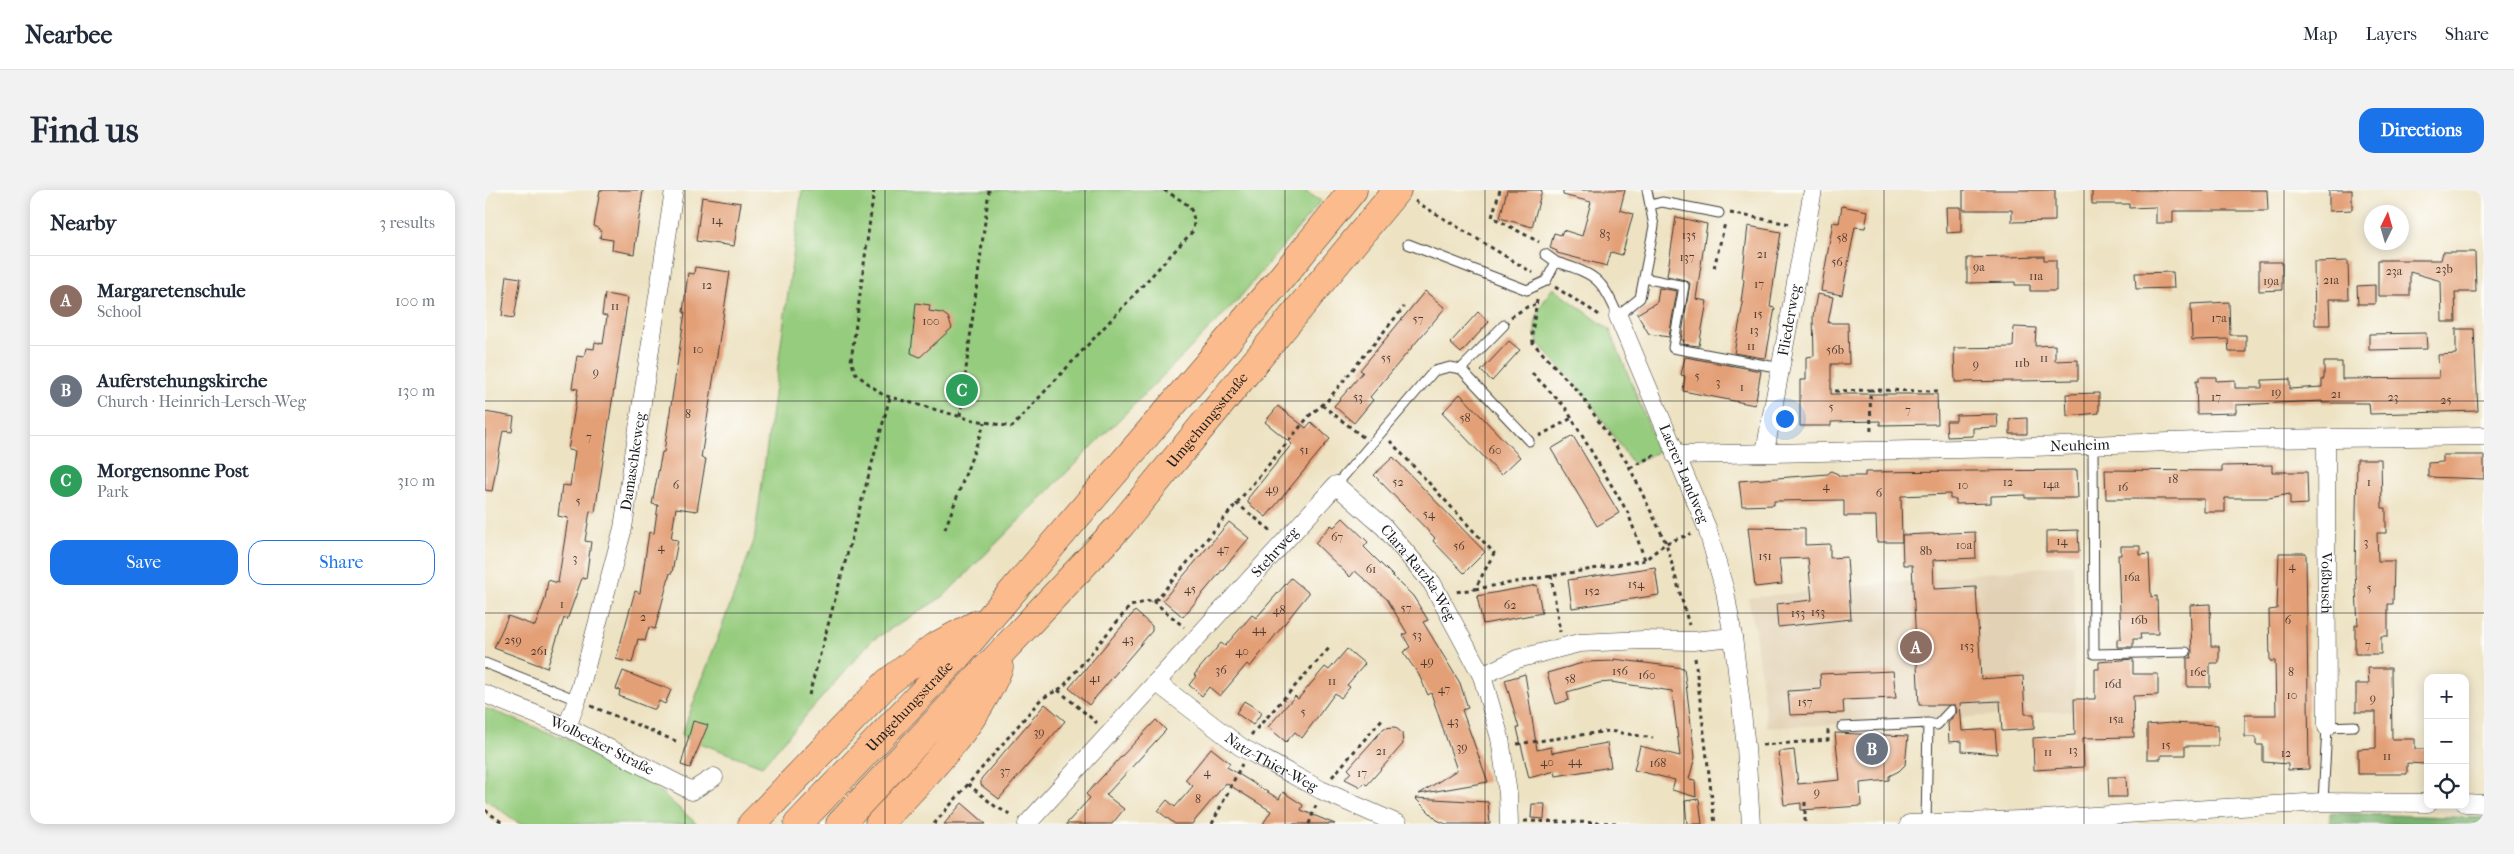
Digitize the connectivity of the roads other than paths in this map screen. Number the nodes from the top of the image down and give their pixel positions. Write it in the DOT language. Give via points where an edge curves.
graph roads {
  1 [pos="674,190"];
  2 [pos="1353,190"];
  3 [pos="1397,190"];
  4 [pos="1647,190"];
  5 [pos="1813,190"];
  6 [pos="1651,205"];
  7 [pos="1723,213"];
  8 [pos="1408,244"];
  9 [pos="1545,254"];
  10 [pos="1556,262"];
  11 [pos="1644,278"];
  12 [pos="1617,316"];
  13 [pos="1504,325"];
  14 [pos="1781,368"];
  15 [pos="1461,369"];
  16 [pos="2484,436"];
  17 [pos="2326,439"];
  18 [pos="1529,441"];
  19 [pos="2093,445"];
  20 [pos="1673,450"];
  21 [pos="1765,452"];
  22 [pos="1336,485"];
  23 [pos="1037,562"];
  24 [pos="991,615"];
  25 [pos="1733,637"];
  26 [pos="1009,642"];
  27 [pos="2186,652"];
  28 [pos="485,663"];
  29 [pos="1482,676"];
  30 [pos="1156,682"];
  31 [pos="485,694"];
  32 [pos="577,700"];
  33 [pos="1951,710"];
  34 [pos="1928,723"];
  35 [pos="2354,726"];
  36 [pos="567,727"];
  37 [pos="2327,727"];
  38 [pos="1842,728"];
  39 [pos="714,777"];
  40 [pos="2323,802"];
  41 [pos="2424,803"];
  42 [pos="2469,804"];
  43 [pos="2484,804"];
  44 [pos="2044,821"];
  45 [pos="1509,822"];
  46 [pos="1027,823"];
  47 [pos="1917,823"];
  48 [pos="752,824"];
  49 [pos="798,824"];
  50 [pos="840,824"];
  51 [pos="879,824"];
  52 [pos="1398,824"];
  53 [pos="1751,824"];
  1 -- 32 [label="street, Damaschkeweg" via="623,528"];
  2 -- 23 [label="highway, Umgehungsstraße"];
  3 -- 26 [label="highway, Umgehungsstraße" via="1120,526"];
  4 -- 6 [label="lane"];
  5 -- 14 [label="street, Fliederweg"];
  6 -- 7 [label="lane" via="1662,202"];
  6 -- 11 [label="lane" via="1654,226"];
  8 -- 10 [label="lane" via="1527,290 1546,281"];
  9 -- 10 [label="lane, Laerer Landweg"];
  10 -- 12 [label="lane, Laerer Landweg" via="1595,276 1609,295"];
  11 -- 12 [label="lane" via="1640,298"];
  11 -- 14 [label="lane" via="1684,286 1673,348"];
  12 -- 20 [label="street, Laerer Landweg"];
  13 -- 15 [label="lane"];
  14 -- 21 [label="street, Fliederweg"];
  15 -- 18 [label="lane"];
  15 -- 22 [label="lane, Stehrweg" via="1450,366 1434,371"];
  16 -- 17 [label="street, Neuheim"];
  17 -- 19 [label="street, Neuheim"];
  17 -- 37 [label="street, Voßbusch"];
  19 -- 21 [label="street, Neuheim"];
  19 -- 27 [label="lane" via="2094,654"];
  20 -- 21 [label="street, Neuheim"];
  20 -- 25 [label="street, Laerer Landweg" via="1707,528 1725,591"];
  22 -- 29 [label="street, Clara-Ratzka-Weg" via="1384,527 1432,583"];
  22 -- 30 [label="street, Stehrweg"];
  23 -- 24 [label="highway, Umgehungsstraße"];
  23 -- 26 [label="highway, Umgehungsstraße"];
  24 -- 48 [label="highway" via="934,648 888,682"];
  24 -- 49 [label="highway, Umgehungsstraße" via="959,654"];
  25 -- 29 [label="street" via="1579,643 1517,659"];
  25 -- 53 [label="street, Laerer Landweg" via="1747,747"];
  26 -- 50 [label="highway, Umgehungsstraße"];
  26 -- 51 [label="highway" via="993,682 972,717 944,755"];
  28 -- 32 [label="lane"];
  29 -- 45 [label="street, Clara-Ratzka-Weg" via="1501,747"];
  30 -- 46 [label="street, Stehrweg"];
  30 -- 52 [label="street, Natz-Thier-Weg" via="1245,749 1321,790"];
  31 -- 36 [label="street, Wolbecker Straße"];
  32 -- 36 [label="street, Damaschkeweg"];
  33 -- 34 [label="lane" via="1937,725"];
  34 -- 38 [label="lane"];
  34 -- 47 [label="lane"];
  35 -- 37 [label="lane"];
  36 -- 39 [label="street, Wolbecker Straße" via="692,791"];
  37 -- 40 [label="lane"];
  40 -- 41 [label="street"];
  40 -- 44 [label="street"];
  42 -- 43 [label="street"];
  44 -- 47 [label="street"];
}
